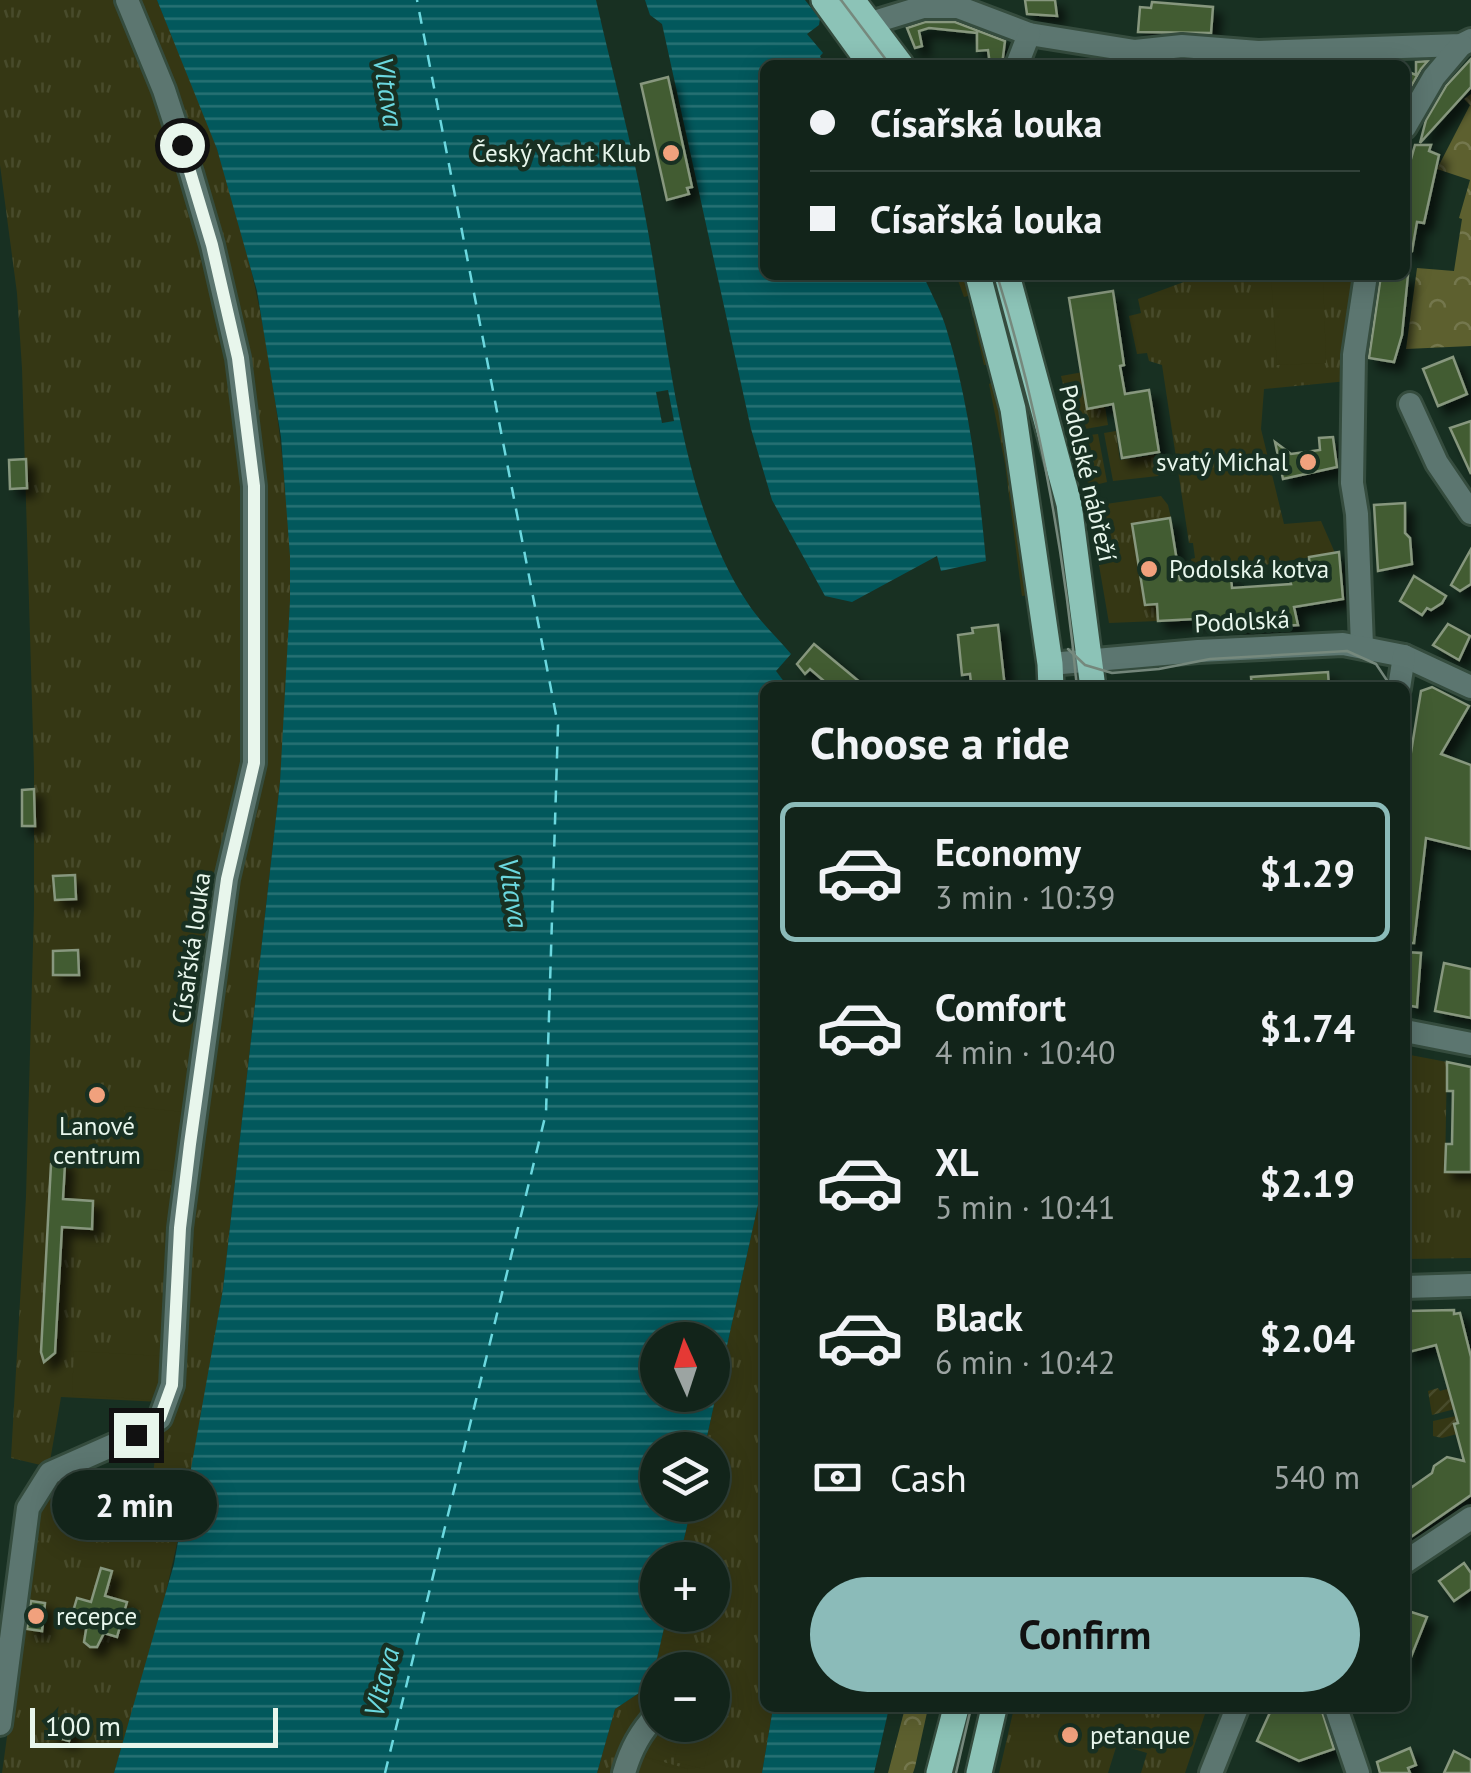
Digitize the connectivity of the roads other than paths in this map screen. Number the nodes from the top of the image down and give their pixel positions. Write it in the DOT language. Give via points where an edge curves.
graph roads {
  1 [pos="127,0"];
  2 [pos="824,0"];
  3 [pos="852,0"];
  4 [pos="860,29"];
  5 [pos="1029,34"];
  6 [pos="1466,43"];
  7 [pos="1134,51"];
  8 [pos="869,60"];
  9 [pos="895,60"];
  10 [pos="1019,60"];
  11 [pos="1155,60"];
  12 [pos="1410,118"];
  13 [pos="979,280"];
  14 [pos="1008,280"];
  15 [pos="1361,280"];
  16 [pos="1410,404"];
  17 [pos="1471,513"];
  18 [pos="1362,646"];
  19 [pos="1404,656"];
  20 [pos="1091,660"];
  21 [pos="1050,676"];
  22 [pos="1093,682"];
  23 [pos="1400,682"];
  24 [pos="1471,687"];
  25 [pos="1410,1032"];
  26 [pos="1471,1044"];
  27 [pos="1410,1286"];
  28 [pos="1470,1287"];
  29 [pos="1471,1518"];
  30 [pos="1410,1559"];
  31 [pos="955,1712"];
  32 [pos="993,1712"];
  33 [pos="1235,1712"];
  34 [pos="1337,1712"];
  35 [pos="0,1724"];
  36 [pos="640,1733"];
  37 [pos="624,1773"];
  38 [pos="939,1773"];
  39 [pos="979,1773"];
  40 [pos="1210,1773"];
  41 [pos="1358,1773"];
  1 -- 35 [label="street, Císařská louka" via="191,173 238,358 254,486 254,763 227,879 190,1144 172,1385 160,1418 50,1473 28,1508"];
  2 -- 4 [label="main road"];
  3 -- 4 [label="main road"];
  4 -- 5 [label="street" via="923,7 958,7"];
  4 -- 8 [label="main road"];
  4 -- 9 [label="main road"];
  5 -- 7 [label="street"];
  5 -- 10 [label="street"];
  6 -- 7 [label="street"];
  6 -- 12 [label="street" via="1434,77"];
  7 -- 11 [label="street"];
  13 -- 21 [label="main road" via="1014,410"];
  14 -- 20 [label="main road, Podolské nábřeží" via="1069,504"];
  15 -- 18 [label="street" via="1352,483"];
  16 -- 17 [label="street" via="1437,463"];
  18 -- 19 [label="street, Podolská"];
  18 -- 20 [label="street, Podolská"];
  19 -- 23 [label="street"];
  19 -- 24 [label="street, Podolská"];
  20 -- 21 [label="street, Podolská"];
  20 -- 22 [label="main road, Podolské nábřeží"];
  25 -- 26 [label="street"];
  27 -- 28 [label="street"];
  29 -- 30 [label="street"];
  31 -- 38 [label="main road"];
  32 -- 39 [label="main road"];
  33 -- 40 [label="street"];
  34 -- 41 [label="street"];
  36 -- 37 [label="street"];
}
